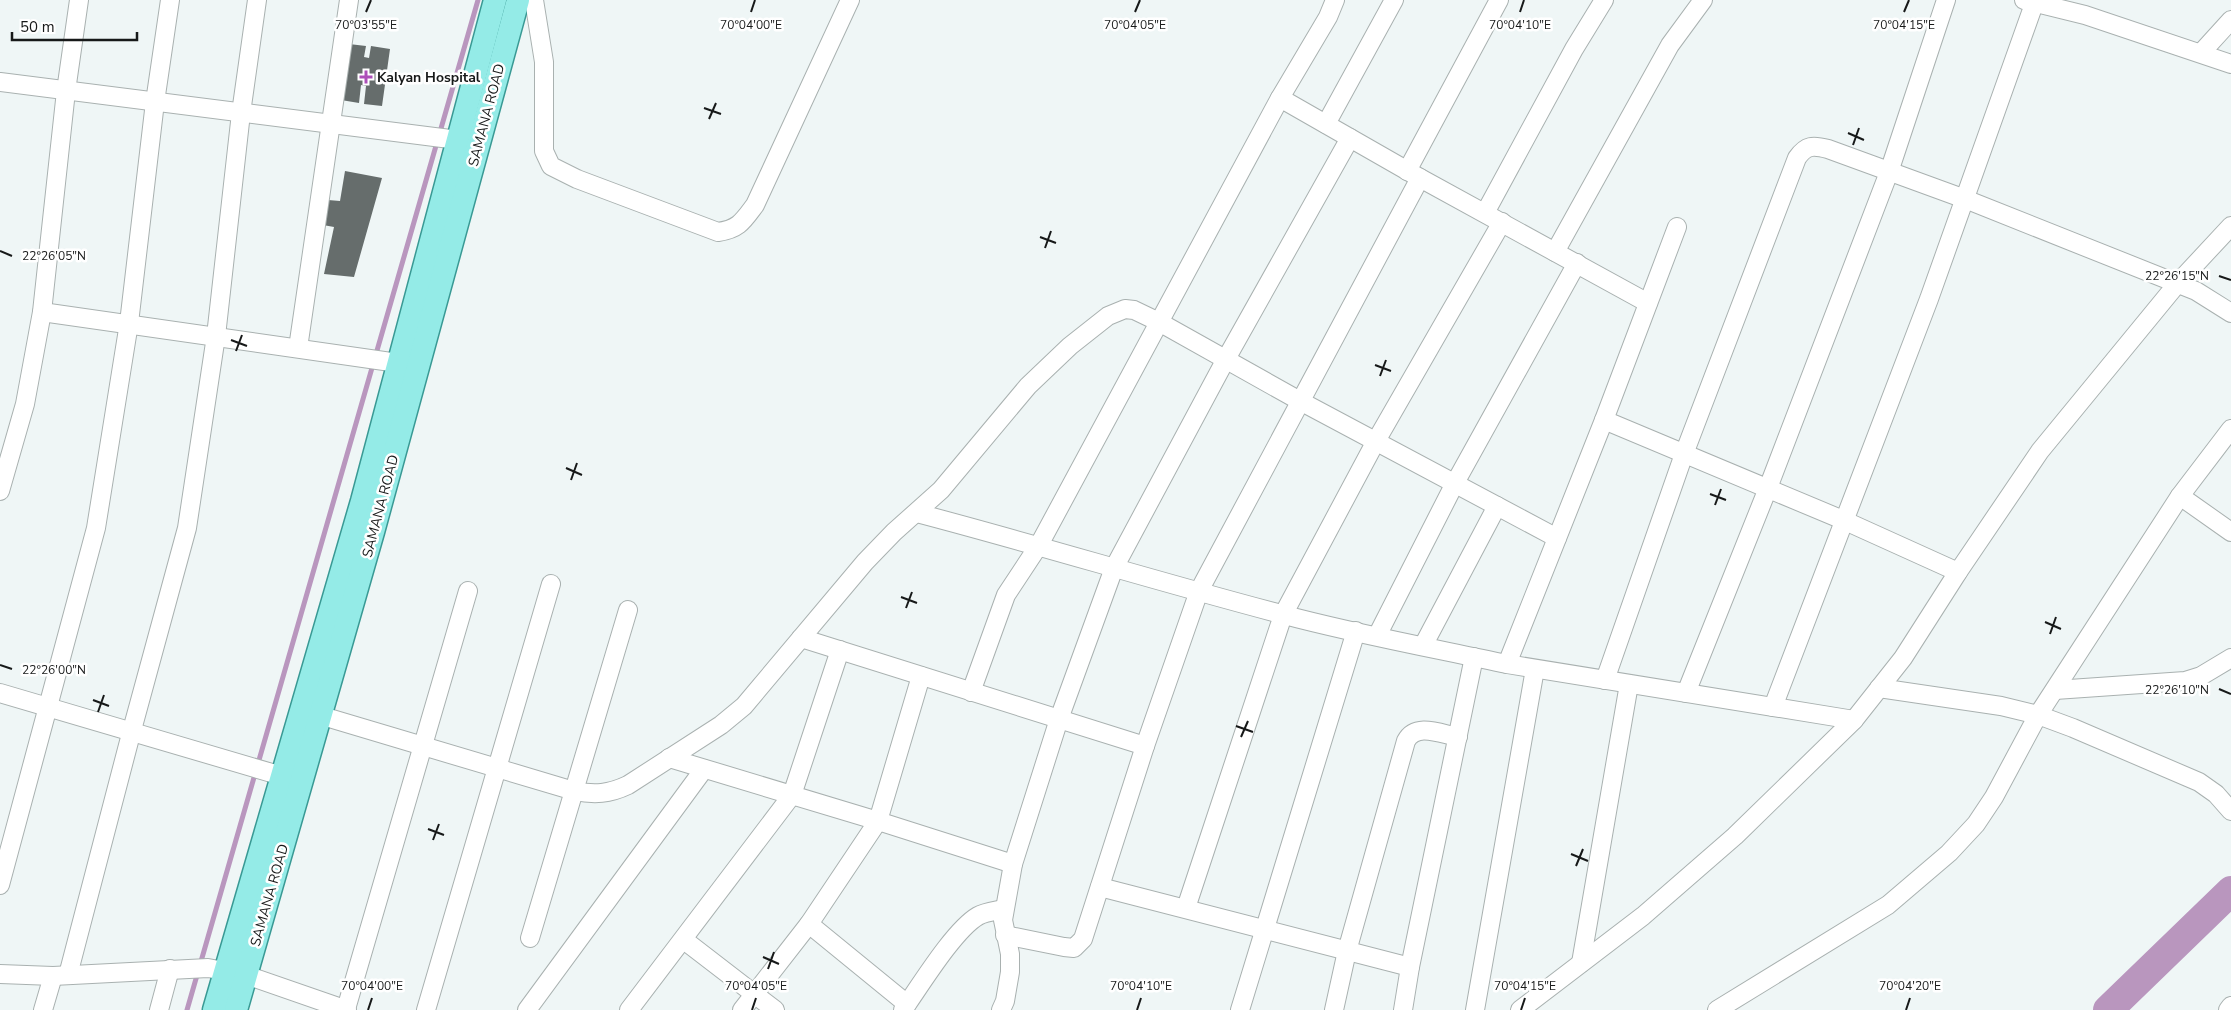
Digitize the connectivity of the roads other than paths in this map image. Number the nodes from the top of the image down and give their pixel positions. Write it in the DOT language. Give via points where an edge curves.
graph roads {
  1 [pos="79,0"];
  2 [pos="170,0"];
  3 [pos="257,0"];
  4 [pos="349,0"];
  5 [pos="495,0"];
  6 [pos="518,0"];
  7 [pos="534,0"];
  8 [pos="850,0"];
  9 [pos="1335,0"];
  10 [pos="1394,0"];
  11 [pos="1499,0"];
  12 [pos="1604,0"];
  13 [pos="1703,0"];
  14 [pos="1946,0"];
  15 [pos="2029,2"];
  16 [pos="2088,7"];
  17 [pos="2231,20"];
  18 [pos="2201,53"];
  19 [pos="2231,64"];
  20 [pos="0,82"];
  21 [pos="66,91"];
  22 [pos="1280,98"];
  23 [pos="154,102"];
  24 [pos="241,113"];
  25 [pos="331,124"];
  26 [pos="1326,124"];
  27 [pos="1350,138"];
  28 [pos="468,143"];
  29 [pos="1889,172"];
  30 [pos="1414,174"];
  31 [pos="1965,199"];
  32 [pos="1485,213"];
  33 [pos="1502,222"];
  34 [pos="2231,226"];
  35 [pos="1677,227"];
  36 [pos="1555,252"];
  37 [pos="1577,263"];
  38 [pos="2177,284"];
  39 [pos="1648,302"];
  40 [pos="42,312"];
  41 [pos="2231,313"];
  42 [pos="1159,322"];
  43 [pos="129,323"];
  44 [pos="216,336"];
  45 [pos="298,348"];
  46 [pos="380,360"];
  47 [pos="1226,360"];
  48 [pos="1300,401"];
  49 [pos="1604,420"];
  50 [pos="2231,429"];
  51 [pos="1376,441"];
  52 [pos="1684,454"];
  53 [pos="1455,483"];
  54 [pos="1768,488"];
  55 [pos="0,491"];
  56 [pos="2180,496"];
  57 [pos="1497,506"];
  58 [pos="917,513"];
  59 [pos="1843,520"];
  60 [pos="364,529"];
  61 [pos="2231,532"];
  62 [pos="1557,538"];
  63 [pos="1039,545"];
  64 [pos="1114,568"];
  65 [pos="1958,572"];
  66 [pos="551,584"];
  67 [pos="468,591"];
  68 [pos="1199,591"];
  69 [pos="628,610"];
  70 [pos="1283,615"];
  71 [pos="1356,631"];
  72 [pos="1377,636"];
  73 [pos="801,638"];
  74 [pos="1423,646"];
  75 [pos="840,650"];
  76 [pos="1474,657"];
  77 [pos="2231,658"];
  78 [pos="1506,664"];
  79 [pos="1535,669"];
  80 [pos="921,676"];
  81 [pos="1605,680"];
  82 [pos="1629,684"];
  83 [pos="1878,688"];
  84 [pos="2055,690"];
  85 [pos="0,692"];
  86 [pos="971,692"];
  87 [pos="1686,693"];
  88 [pos="49,706"];
  89 [pos="1773,707"];
  90 [pos="312,712"];
  91 [pos="2038,715"];
  92 [pos="1058,719"];
  93 [pos="1854,720"];
  94 [pos="132,730"];
  95 [pos="1458,737"];
  96 [pos="422,745"];
  97 [pos="1145,746"];
  98 [pos="669,758"];
  99 [pos="496,767"];
  100 [pos="704,769"];
  101 [pos="282,776"];
  102 [pos="574,791"];
  103 [pos="792,795"];
  104 [pos="2231,811"];
  105 [pos="878,821"];
  106 [pos="1013,864"];
  107 [pos="0,885"];
  108 [pos="1100,887"];
  109 [pos="1186,908"];
  110 [pos="1004,909"];
  111 [pos="808,924"];
  112 [pos="1266,929"];
  113 [pos="1005,935"];
  114 [pos="530,938"];
  115 [pos="684,940"];
  116 [pos="1347,951"];
  117 [pos="1581,963"];
  118 [pos="1410,967"];
  119 [pos="170,969"];
  120 [pos="218,970"];
  121 [pos="0,974"];
  122 [pos="60,975"];
  123 [pos="754,994"];
  124 [pos="429,1002"];
  125 [pos="2231,1006"];
  126 [pos="905,1007"];
  127 [pos="44,1010"];
  128 [pos="159,1010"];
  129 [pos="214,1010"];
  130 [pos="236,1010"];
  131 [pos="346,1010"];
  132 [pos="527,1010"];
  133 [pos="630,1010"];
  134 [pos="742,1010"];
  135 [pos="775,1010"];
  136 [pos="1001,1010"];
  137 [pos="1240,1010"];
  138 [pos="1334,1010"];
  139 [pos="1403,1010"];
  140 [pos="1475,1010"];
  141 [pos="1520,1010"];
  142 [pos="1717,1010"];
  143 [pos="2228,1010"];
  1 -- 21 [label="street"];
  2 -- 23 [label="street"];
  3 -- 24 [label="street"];
  4 -- 25 [label="street"];
  5 -- 28 [label="main road, SAMANA ROAD"];
  6 -- 28 [label="main road, SAMANA ROAD"];
  7 -- 8 [label="street" via="544,62 544,151 551,166 577,179 718,232 732,230 755,205"];
  9 -- 22 [label="street"];
  10 -- 26 [label="street"];
  11 -- 30 [label="street"];
  12 -- 32 [label="street"];
  13 -- 36 [label="street" via="1670,45"];
  14 -- 29 [label="street"];
  15 -- 16 [label="street"];
  15 -- 31 [label="street"];
  16 -- 18 [label="street"];
  17 -- 18 [label="street"];
  18 -- 19 [label="street"];
  20 -- 21 [label="street"];
  21 -- 23 [label="street"];
  21 -- 40 [label="street"];
  22 -- 26 [label="street"];
  22 -- 42 [label="street"];
  23 -- 24 [label="street"];
  23 -- 43 [label="street"];
  24 -- 25 [label="street"];
  24 -- 44 [label="street"];
  25 -- 28 [label="street"];
  25 -- 45 [label="street"];
  26 -- 27 [label="street"];
  27 -- 30 [label="street"];
  27 -- 47 [label="street"];
  28 -- 46 [label="main road, SAMANA ROAD"];
  28 -- 60 [label="main road, SAMANA ROAD"];
  29 -- 31 [label="street"];
  29 -- 52 [label="street" via="1815,146 1802,151"];
  29 -- 54 [label="street"];
  30 -- 32 [label="street"];
  30 -- 48 [label="street"];
  31 -- 38 [label="street"];
  31 -- 59 [label="street"];
  32 -- 33 [label="street"];
  33 -- 36 [label="street"];
  33 -- 51 [label="street"];
  34 -- 38 [label="street"];
  35 -- 39 [label="street"];
  36 -- 37 [label="street"];
  37 -- 39 [label="street"];
  37 -- 53 [label="street"];
  38 -- 41 [label="street" via="2208,297"];
  38 -- 65 [label="street" via="2040,451"];
  39 -- 49 [label="street"];
  40 -- 43 [label="street"];
  40 -- 55 [label="street" via="25,404"];
  42 -- 47 [label="street"];
  42 -- 58 [label="street" via="1134,310 1125,309 1108,316 1028,386 941,490"];
  42 -- 63 [label="street"];
  43 -- 44 [label="street"];
  43 -- 88 [label="street" via="94,538"];
  44 -- 45 [label="street"];
  44 -- 94 [label="street" via="188,528"];
  45 -- 46 [label="street"];
  46 -- 60 [label="main road, SAMANA ROAD"];
  47 -- 48 [label="street"];
  47 -- 64 [label="street"];
  48 -- 51 [label="street"];
  48 -- 68 [label="street"];
  49 -- 52 [label="street"];
  49 -- 62 [label="street"];
  50 -- 56 [label="street"];
  51 -- 53 [label="street"];
  51 -- 70 [label="street"];
  52 -- 54 [label="street"];
  52 -- 81 [label="street"];
  53 -- 57 [label="street"];
  53 -- 72 [label="street"];
  54 -- 59 [label="street"];
  54 -- 87 [label="street"];
  56 -- 61 [label="street"];
  56 -- 84 [label="street"];
  57 -- 62 [label="street"];
  57 -- 74 [label="street"];
  58 -- 63 [label="street"];
  58 -- 73 [label="street" via="865,562"];
  59 -- 65 [label="street"];
  59 -- 89 [label="street"];
  60 -- 90 [label="main road, SAMANA ROAD"];
  62 -- 78 [label="street"];
  63 -- 64 [label="street"];
  63 -- 86 [label="street" via="1006,595"];
  64 -- 68 [label="street"];
  64 -- 92 [label="street"];
  65 -- 83 [label="street" via="1903,658"];
  66 -- 99 [label="street"];
  67 -- 96 [label="street"];
  68 -- 70 [label="street"];
  68 -- 97 [label="street"];
  69 -- 102 [label="street"];
  70 -- 71 [label="street"];
  70 -- 109 [label="street"];
  71 -- 72 [label="street"];
  71 -- 112 [label="street"];
  72 -- 74 [label="street"];
  73 -- 75 [label="street"];
  73 -- 98 [label="street" via="744,706 721,725"];
  74 -- 76 [label="street"];
  75 -- 80 [label="street"];
  75 -- 103 [label="street"];
  76 -- 78 [label="street"];
  76 -- 95 [label="street"];
  77 -- 84 [label="street" via="2201,676 2185,681"];
  78 -- 79 [label="street"];
  79 -- 81 [label="street"];
  79 -- 140 [label="street"];
  80 -- 86 [label="street"];
  80 -- 105 [label="street"];
  81 -- 82 [label="street"];
  82 -- 87 [label="street"];
  82 -- 117 [label="street"];
  83 -- 91 [label="street" via="1992,704"];
  83 -- 93 [label="street"];
  84 -- 91 [label="street"];
  85 -- 88 [label="street"];
  86 -- 92 [label="street"];
  87 -- 89 [label="street"];
  88 -- 94 [label="street"];
  88 -- 107 [label="street"];
  89 -- 93 [label="street"];
  90 -- 96 [label="street"];
  90 -- 101 [label="main road, SAMANA ROAD"];
  90 -- 120 [label="main road, SAMANA ROAD"];
  91 -- 104 [label="street" via="2199,782 2216,794"];
  91 -- 142 [label="street" via="1994,797 1976,824 1944,858 1888,906"];
  92 -- 97 [label="street"];
  92 -- 106 [label="street"];
  93 -- 117 [label="street" via="1735,836 1643,916"];
  94 -- 101 [label="street"];
  94 -- 122 [label="street"];
  95 -- 116 [label="street" via="1422,730 1410,734 1406,740"];
  95 -- 118 [label="street"];
  96 -- 99 [label="street"];
  96 -- 131 [label="street"];
  97 -- 108 [label="street"];
  98 -- 100 [label="street"];
  98 -- 102 [label="street" via="612,792 590,794"];
  99 -- 102 [label="street"];
  99 -- 124 [label="street"];
  100 -- 103 [label="street"];
  100 -- 132 [label="street"];
  101 -- 120 [label="main road, SAMANA ROAD"];
  102 -- 114 [label="street"];
  103 -- 105 [label="street"];
  103 -- 115 [label="street"];
  105 -- 106 [label="street"];
  105 -- 111 [label="street"];
  106 -- 110 [label="street"];
  108 -- 109 [label="street"];
  108 -- 113 [label="street" via="1083,939 1074,948"];
  109 -- 112 [label="street"];
  110 -- 113 [label="street"];
  110 -- 126 [label="street" via="979,916 967,924"];
  111 -- 123 [label="street"];
  111 -- 126 [label="street"];
  112 -- 116 [label="street"];
  112 -- 137 [label="street"];
  113 -- 136 [label="street" via="1010,972"];
  115 -- 123 [label="street"];
  115 -- 133 [label="street"];
  116 -- 118 [label="street"];
  116 -- 138 [label="street"];
  117 -- 141 [label="street"];
  118 -- 139 [label="street"];
  119 -- 120 [label="street"];
  119 -- 122 [label="street"];
  119 -- 128 [label="street"];
  120 -- 129 [label="main road, SAMANA ROAD"];
  120 -- 130 [label="main road, SAMANA ROAD"];
  120 -- 131 [label="street"];
  121 -- 122 [label="street"];
  122 -- 127 [label="street"];
  123 -- 134 [label="street"];
  123 -- 135 [label="street"];
  125 -- 143 [label="street"];
}
